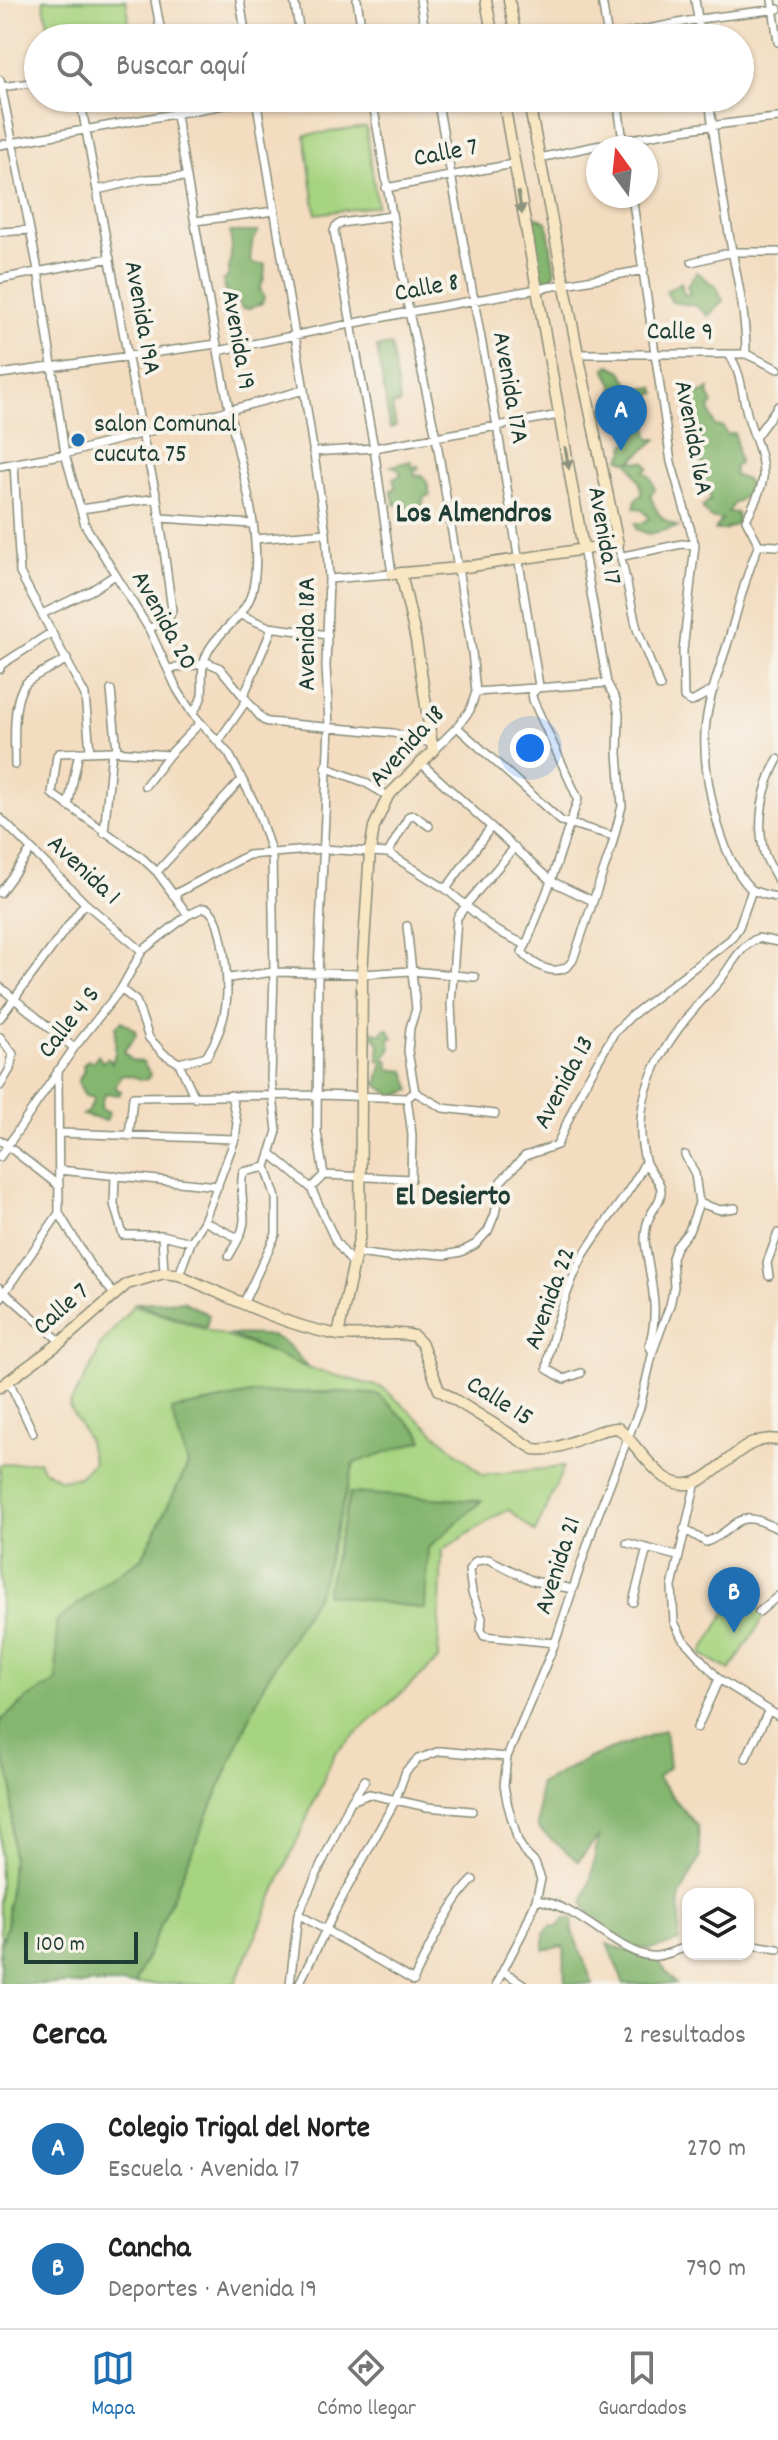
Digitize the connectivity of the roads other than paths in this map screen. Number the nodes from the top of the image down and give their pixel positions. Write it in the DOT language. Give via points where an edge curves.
graph roads {
  1 [pos="155,0"];
  2 [pos="240,0"];
  3 [pos="294,0"];
  4 [pos="357,0"];
  5 [pos="420,0"];
  6 [pos="486,0"];
  7 [pos="509,0"];
  8 [pos="602,0"];
  9 [pos="695,0"];
  10 [pos="774,6"];
  11 [pos="699,19"];
  12 [pos="159,24"];
  13 [pos="244,24"];
  14 [pos="298,24"];
  15 [pos="361,24"];
  16 [pos="424,24"];
  17 [pos="490,24"];
  18 [pos="513,24"];
  19 [pos="605,24"];
  20 [pos="675,24"];
  21 [pos="700,24"];
  22 [pos="778,42"];
  23 [pos="24,83"];
  24 [pos="1,84"];
  25 [pos="83,112"];
  26 [pos="186,112"];
  27 [pos="261,112"];
  28 [pos="374,112"];
  29 [pos="439,112"];
  30 [pos="505,112"];
  31 [pos="531,112"];
  32 [pos="619,112"];
  33 [pos="711,112"];
  34 [pos="176,114"];
  35 [pos="778,118"];
  36 [pos="712,124"];
  37 [pos="86,130"];
  38 [pos="623,136"];
  39 [pos="641,136"];
  40 [pos="11,143"];
  41 [pos="0,145"];
  42 [pos="586,147"];
  43 [pos="540,158"];
  44 [pos="513,164"];
  45 [pos="187,177"];
  46 [pos="450,177"];
  47 [pos="386,188"];
  48 [pos="97,190"];
  49 [pos="634,208"];
  50 [pos="275,211"];
  51 [pos="392,216"];
  52 [pos="195,221"];
  53 [pos="30,230"];
  54 [pos="0,232"];
  55 [pos="732,252"];
  56 [pos="778,252"];
  57 [pos="110,258"];
  58 [pos="692,262"];
  59 [pos="38,270"];
  60 [pos="644,270"];
  61 [pos="0,279"];
  62 [pos="564,283"];
  63 [pos="535,288"];
  64 [pos="473,301"];
  65 [pos="409,312"];
  66 [pos="350,325"];
  67 [pos="296,336"];
  68 [pos="218,348"];
  69 [pos="578,354"];
  70 [pos="657,354"];
  71 [pos="746,354"];
  72 [pos="128,356"];
  73 [pos="730,356"];
  74 [pos="51,368"];
  75 [pos="778,369"];
  76 [pos="0,374"];
  77 [pos="304,390"];
  78 [pos="778,406"];
  79 [pos="229,409"];
  80 [pos="559,415"];
  81 [pos="497,426"];
  82 [pos="142,434"];
  83 [pos="757,435"];
  84 [pos="436,437"];
  85 [pos="374,448"];
  86 [pos="313,452"];
  87 [pos="65,454"];
  88 [pos="14,463"];
  89 [pos="0,466"];
  90 [pos="157,498"];
  91 [pos="81,509"];
  92 [pos="161,518"];
  93 [pos="252,524"];
  94 [pos="326,533"];
  95 [pos="255,539"];
  96 [pos="618,544"];
  97 [pos="695,545"];
  98 [pos="759,545"];
  99 [pos="778,546"];
  100 [pos="583,548"];
  101 [pos="623,556"];
  102 [pos="518,558"];
  103 [pos="459,568"];
  104 [pos="396,574"];
  105 [pos="115,575"];
  106 [pos="329,579"];
  107 [pos="42,614"];
  108 [pos="241,615"];
  109 [pos="269,627"];
  110 [pos="149,629"];
  111 [pos="52,632"];
  112 [pos="328,635"];
  113 [pos="67,659"];
  114 [pos="203,664"];
  115 [pos="0,669"];
  116 [pos="169,669"];
  117 [pos="607,683"];
  118 [pos="539,686"];
  119 [pos="660,687"];
  120 [pos="714,689"];
  121 [pos="111,690"];
  122 [pos="476,692"];
  123 [pos="245,698"];
  124 [pos="192,713"];
  125 [pos="199,724"];
  126 [pos="329,726"];
  127 [pos="457,727"];
  128 [pos="218,742"];
  129 [pos="432,747"];
  130 [pos="90,751"];
  131 [pos="114,751"];
  132 [pos="79,752"];
  133 [pos="169,755"];
  134 [pos="778,759"];
  135 [pos="422,764"];
  136 [pos="15,765"];
  137 [pos="325,767"];
  138 [pos="242,779"];
  139 [pos="145,786"];
  140 [pos="388,796"];
  141 [pos="68,806"];
  142 [pos="0,818"];
  143 [pos="569,823"];
  144 [pos="429,826"];
  145 [pos="491,827"];
  146 [pos="104,833"];
  147 [pos="613,836"];
  148 [pos="515,847"];
  149 [pos="322,849"];
  150 [pos="31,850"];
  151 [pos="370,851"];
  152 [pos="388,853"];
  153 [pos="272,854"];
  154 [pos="157,872"];
  155 [pos="551,881"];
  156 [pos="778,881"];
  157 [pos="446,889"];
  158 [pos="752,890"];
  159 [pos="0,893"];
  160 [pos="173,895"];
  161 [pos="778,898"];
  162 [pos="593,901"];
  163 [pos="85,903"];
  164 [pos="466,905"];
  165 [pos="188,915"];
  166 [pos="407,926"];
  167 [pos="778,942"];
  168 [pos="526,945"];
  169 [pos="142,951"];
  170 [pos="411,971"];
  171 [pos="274,972"];
  172 [pos="318,973"];
  173 [pos="362,974"];
  174 [pos="453,974"];
  175 [pos="475,977"];
  176 [pos="229,978"];
  177 [pos="0,987"];
  178 [pos="121,989"];
  179 [pos="14,998"];
  180 [pos="0,1018"];
  181 [pos="0,1037"];
  182 [pos="453,1045"];
  183 [pos="74,1048"];
  184 [pos="179,1063"];
  185 [pos="58,1070"];
  186 [pos="0,1086"];
  187 [pos="415,1092"];
  188 [pos="231,1095"];
  189 [pos="319,1095"];
  190 [pos="274,1096"];
  191 [pos="360,1096"];
  192 [pos="195,1098"];
  193 [pos="407,1098"];
  194 [pos="495,1114"];
  195 [pos="59,1133"];
  196 [pos="129,1136"];
  197 [pos="235,1139"];
  198 [pos="0,1140"];
  199 [pos="8,1145"];
  200 [pos="270,1153"];
  201 [pos="685,1155"];
  202 [pos="0,1157"];
  203 [pos="645,1162"];
  204 [pos="266,1167"];
  205 [pos="59,1170"];
  206 [pos="115,1175"];
  207 [pos="324,1175"];
  208 [pos="361,1176"];
  209 [pos="59,1186"];
  210 [pos="218,1186"];
  211 [pos="311,1188"];
  212 [pos="699,1203"];
  213 [pos="735,1208"];
  214 [pos="59,1213"];
  215 [pos="204,1221"];
  216 [pos="778,1233"];
  217 [pos="162,1235"];
  218 [pos="238,1238"];
  219 [pos="191,1242"];
  220 [pos="358,1253"];
  221 [pos="229,1256"];
  222 [pos="355,1267"];
  223 [pos="164,1273"];
  224 [pos="179,1275"];
  225 [pos="769,1276"];
  226 [pos="2,1293"];
  227 [pos="114,1294"];
  228 [pos="243,1304"];
  229 [pos="338,1335"];
  230 [pos="61,1342"];
  231 [pos="653,1351"];
  232 [pos="581,1373"];
  233 [pos="5,1384"];
  234 [pos="33,1433"];
  235 [pos="629,1440"];
  236 [pos="778,1440"];
  237 [pos="696,1482"];
  238 [pos="684,1529"];
  239 [pos="778,1529"];
  240 [pos="627,1543"];
  241 [pos="647,1548"];
  242 [pos="677,1556"];
  243 [pos="573,1589"];
  244 [pos="778,1596"];
  245 [pos="633,1602"];
  246 [pos="759,1612"];
  247 [pos="555,1643"];
  248 [pos="719,1679"];
  249 [pos="769,1710"];
  250 [pos="778,1716"];
  251 [pos="697,1728"];
  252 [pos="507,1757"];
  253 [pos="746,1758"];
  254 [pos="365,1780"];
  255 [pos="351,1801"];
  256 [pos="395,1801"];
  257 [pos="472,1811"];
  258 [pos="473,1880"];
  259 [pos="536,1900"];
  260 [pos="298,1914"];
  261 [pos="327,1931"];
  262 [pos="754,1945"];
  263 [pos="682,1948"];
  264 [pos="778,1949"];
  265 [pos="503,1971"];
  266 [pos="413,1983"];
  267 [pos="290,1984"];
  268 [pos="299,1984"];
  269 [pos="496,1984"];
  270 [pos="523,1984"];
  1 -- 12 [label="street"];
  2 -- 13 [label="street"];
  3 -- 14 [label="street"];
  4 -- 15 [label="street"];
  5 -- 16 [label="street"];
  6 -- 17 [label="main road"];
  7 -- 18 [label="main road"];
  8 -- 19 [label="street"];
  9 -- 11 [label="street"];
  10 -- 11 [label="street"];
  10 -- 22 [label="street"];
  11 -- 20 [label="street"];
  11 -- 21 [label="street"];
  23 -- 24 [label="street"];
  24 -- 40 [label="street, Avenida 20"];
  25 -- 37 [label="street, Avenida 19A"];
  26 -- 34 [label="street"];
  27 -- 50 [label="street, Avenida 18A"];
  28 -- 47 [label="street, Avenida 18"];
  29 -- 46 [label="street, Avenida 17A"];
  30 -- 44 [label="main road, Avenida 17"];
  31 -- 43 [label="main road, Avenida 17"];
  32 -- 38 [label="street"];
  33 -- 36 [label="street"];
  34 -- 37 [label="street"];
  34 -- 45 [label="street, Avenida 19"];
  35 -- 36 [label="street"];
  36 -- 39 [label="street"];
  36 -- 55 [label="street"];
  37 -- 40 [label="street"];
  37 -- 48 [label="street, Avenida 19A"];
  40 -- 41 [label="street"];
  40 -- 53 [label="street, Avenida 20"];
  42 -- 43 [label="street"];
  43 -- 62 [label="main road, Avenida 17"];
  44 -- 46 [label="street, Calle 7"];
  44 -- 63 [label="main road, Avenida 17, one-way"];
  45 -- 48 [label="street" via="145,179"];
  45 -- 52 [label="street, Avenida 19"];
  46 -- 47 [label="street, Calle 7"];
  46 -- 64 [label="street, Avenida 17A"];
  47 -- 51 [label="street, Avenida 18"];
  48 -- 57 [label="street, Avenida 19A"];
  49 -- 60 [label="street, Avenida 16A"];
  50 -- 52 [label="street"];
  50 -- 67 [label="street, Avenida 18A"];
  51 -- 65 [label="street, Avenida 18"];
  51 -- 66 [label="street" via="336,226"];
  52 -- 68 [label="street, Avenida 19"];
  53 -- 54 [label="street"];
  53 -- 59 [label="street, Avenida 20"];
  55 -- 56 [label="street"];
  55 -- 58 [label="street"];
  55 -- 71 [label="street"];
  57 -- 59 [label="street"];
  57 -- 72 [label="street, Avenida 19A"];
  59 -- 61 [label="street"];
  59 -- 74 [label="street, Avenida 20"];
  60 -- 62 [label="street, Calle 8"];
  60 -- 70 [label="street, Avenida 16A"];
  62 -- 63 [label="street, Calle 8"];
  62 -- 69 [label="main road, Avenida 17"];
  63 -- 64 [label="street, Calle 8"];
  63 -- 80 [label="main road, Avenida 17"];
  64 -- 65 [label="street, Calle 8"];
  64 -- 81 [label="street, Avenida 17A"];
  65 -- 66 [label="street, Calle 8"];
  65 -- 84 [label="street, Avenida 18"];
  66 -- 67 [label="street, Calle 8"];
  66 -- 85 [label="street"];
  67 -- 68 [label="street, Calle 8"];
  67 -- 77 [label="street, Avenida 18A"];
  68 -- 72 [label="street, Calle 8"];
  68 -- 79 [label="street, Avenida 19"];
  69 -- 70 [label="street, Calle 9"];
  69 -- 96 [label="main road, Avenida 17"];
  70 -- 73 [label="street, Calle 9"];
  70 -- 97 [label="street, Avenida 16A" via="671,462"];
  71 -- 73 [label="street, Calle 9"];
  71 -- 75 [label="street, Calle 9"];
  72 -- 74 [label="street, Calle 8"];
  72 -- 82 [label="street, Avenida 19A"];
  73 -- 83 [label="street"];
  74 -- 76 [label="street, Calle 8"];
  74 -- 87 [label="street, Avenida 20"];
  77 -- 79 [label="street"];
  77 -- 86 [label="street, Avenida 18A"];
  78 -- 83 [label="street"];
  79 -- 82 [label="street"];
  79 -- 93 [label="street, Avenida 19"];
  80 -- 81 [label="street"];
  80 -- 100 [label="main road, Avenida 17, one-way"];
  81 -- 84 [label="street"];
  81 -- 102 [label="street, Avenida 17A"];
  82 -- 87 [label="street"];
  82 -- 90 [label="street, Avenida 19A"];
  83 -- 98 [label="street" via="763,477 746,520"];
  84 -- 85 [label="street"];
  84 -- 103 [label="street, Avenida 18"];
  85 -- 86 [label="street"];
  85 -- 104 [label="street"];
  86 -- 94 [label="street, Avenida 18A"];
  87 -- 88 [label="street"];
  87 -- 91 [label="street, Avenida 20"];
  88 -- 89 [label="street"];
  88 -- 107 [label="street" via="20,573"];
  90 -- 91 [label="street"];
  90 -- 92 [label="street, Avenida 19A"];
  91 -- 105 [label="street, Avenida 20"];
  92 -- 93 [label="street"];
  92 -- 110 [label="street, Avenida 19A" via="172,610 169,618"];
  93 -- 95 [label="street, Avenida 19"];
  94 -- 95 [label="street"];
  94 -- 106 [label="street, Avenida 18A"];
  95 -- 108 [label="street, Avenida 19" via="253,587"];
  96 -- 100 [label="main road"];
  96 -- 101 [label="street, Avenida 17"];
  97 -- 101 [label="street"];
  97 -- 120 [label="street" via="683,651 684,698 692,702"];
  98 -- 99 [label="street"];
  98 -- 120 [label="street"];
  100 -- 102 [label="main road"];
  100 -- 117 [label="street, Avenida 17"];
  101 -- 119 [label="street, Avenida 17" via="637,629"];
  102 -- 103 [label="main road"];
  102 -- 118 [label="street, Avenida 17A"];
  103 -- 104 [label="main road"];
  103 -- 122 [label="street, Avenida 18"];
  104 -- 106 [label="street"];
  104 -- 129 [label="main road" via="416,640"];
  105 -- 107 [label="street"];
  105 -- 110 [label="street, Avenida 20"];
  106 -- 112 [label="street, Avenida 18A"];
  107 -- 111 [label="street"];
  108 -- 109 [label="street"];
  108 -- 114 [label="street, Avenida 19" via="221,633"];
  109 -- 112 [label="street"];
  109 -- 123 [label="street"];
  110 -- 116 [label="street, Avenida 20"];
  111 -- 113 [label="street"];
  111 -- 115 [label="street"];
  112 -- 126 [label="street, Avenida 18A"];
  113 -- 130 [label="street" via="85,695"];
  113 -- 136 [label="street" via="21,691"];
  114 -- 116 [label="street"];
  114 -- 123 [label="street" via="220,668"];
  114 -- 124 [label="street, Avenida 19" via="203,699"];
  116 -- 124 [label="street, Avenida 20"];
  117 -- 118 [label="street"];
  117 -- 147 [label="street, Avenida 17" via="619,714 622,806"];
  118 -- 122 [label="street"];
  118 -- 143 [label="street, Avenida 17A" via="533,700 578,797"];
  120 -- 158 [label="street" via="705,730 706,765 722,836"];
  121 -- 131 [label="street"];
  122 -- 127 [label="street, Avenida 18"];
  123 -- 126 [label="street" via="268,722"];
  123 -- 128 [label="street"];
  124 -- 125 [label="street, Avenida 20"];
  125 -- 128 [label="street, Avenida 20"];
  125 -- 133 [label="street"];
  126 -- 129 [label="street" via="393,733"];
  126 -- 137 [label="street, Avenida 18A"];
  127 -- 129 [label="street, Avenida 18"];
  127 -- 143 [label="street"];
  128 -- 138 [label="street, Avenida 20"];
  129 -- 135 [label="main road, Avenida 18"];
  130 -- 131 [label="street"];
  130 -- 132 [label="street"];
  131 -- 133 [label="street"];
  131 -- 146 [label="street"];
  132 -- 141 [label="street"];
  132 -- 141 [label="street" via="57,755 52,794"];
  133 -- 139 [label="street"];
  134 -- 156 [label="street" via="762,808 764,851"];
  135 -- 140 [label="main road, Avenida 18"];
  135 -- 145 [label="street"];
  137 -- 140 [label="street"];
  137 -- 149 [label="street, Avenida 18A"];
  138 -- 153 [label="street, Avenida 20"];
  138 -- 154 [label="street"];
  140 -- 151 [label="main road, Avenida 18"];
  141 -- 146 [label="street"];
  142 -- 150 [label="street, Avenida 1"];
  143 -- 147 [label="street"];
  143 -- 155 [label="street, Avenida 17A"];
  144 -- 152 [label="street" via="409,816"];
  145 -- 148 [label="street"];
  145 -- 157 [label="street"];
  146 -- 154 [label="street"];
  147 -- 162 [label="street, Avenida 17"];
  148 -- 155 [label="street"];
  148 -- 164 [label="street"];
  149 -- 151 [label="street"];
  149 -- 153 [label="street"];
  149 -- 172 [label="street, Avenida 18A"];
  150 -- 159 [label="street"];
  150 -- 163 [label="street, Avenida 1"];
  151 -- 152 [label="street"];
  151 -- 173 [label="main road, Avenida 18"];
  152 -- 157 [label="street"];
  153 -- 160 [label="street" via="241,857"];
  153 -- 171 [label="street, Avenida 20"];
  154 -- 160 [label="street"];
  155 -- 162 [label="street"];
  155 -- 168 [label="street, Avenida 17A"];
  157 -- 164 [label="street"];
  158 -- 161 [label="street"];
  158 -- 220 [label="street, Avenida 13" via="731,939 614,1033 557,1145 525,1156 501,1181 495,1214 478,1243 445,1255 395,1258"];
  160 -- 165 [label="street"];
  162 -- 168 [label="street, Avenida 17" via="573,960 562,971 526,957"];
  163 -- 169 [label="street, Avenida 1"];
  163 -- 179 [label="street"];
  164 -- 168 [label="street" via="495,930"];
  164 -- 174 [label="street" via="457,918"];
  165 -- 169 [label="street"];
  165 -- 176 [label="street" via="203,908 214,914"];
  166 -- 170 [label="street"];
  167 -- 203 [label="street" via="758,938 742,948 665,1049 640,1111"];
  169 -- 178 [label="street, Calle 4 S"];
  170 -- 173 [label="street"];
  170 -- 174 [label="street"];
  170 -- 187 [label="street" via="416,1015 408,1051"];
  171 -- 172 [label="street"];
  171 -- 176 [label="street"];
  171 -- 190 [label="street, Avenida 20"];
  172 -- 173 [label="street"];
  172 -- 189 [label="street, Avenida 18A"];
  173 -- 191 [label="main road, Avenida 18"];
  174 -- 175 [label="street"];
  174 -- 182 [label="street"];
  176 -- 184 [label="street" via="228,1005 207,1056"];
  177 -- 179 [label="street"];
  178 -- 183 [label="street, Calle 4 S"];
  178 -- 184 [label="street" via="136,1001 149,1038"];
  179 -- 180 [label="street"];
  179 -- 183 [label="street"];
  181 -- 186 [label="street" via="13,1054"];
  183 -- 185 [label="street, Calle 4 S"];
  184 -- 192 [label="street"];
  185 -- 195 [label="street"];
  185 -- 199 [label="street, Calle 4 S"];
  187 -- 193 [label="street"];
  187 -- 194 [label="street" via="443,1108"];
  188 -- 190 [label="street"];
  188 -- 192 [label="street"];
  188 -- 197 [label="street"];
  189 -- 190 [label="street"];
  189 -- 191 [label="street"];
  189 -- 207 [label="street, Avenida 18A" via="317,1132"];
  190 -- 200 [label="street, Avenida 20" via="277,1131"];
  191 -- 193 [label="street"];
  191 -- 208 [label="main road, Avenida 18"];
  192 -- 196 [label="street" via="133,1097"];
  193 -- 208 [label="street" via="411,1179"];
  195 -- 196 [label="street"];
  195 -- 205 [label="street"];
  196 -- 197 [label="street"];
  197 -- 210 [label="street"];
  198 -- 199 [label="street"];
  199 -- 202 [label="street, Calle 4 S"];
  199 -- 209 [label="street"];
  200 -- 204 [label="street, Avenida 20"];
  200 -- 211 [label="street"];
  201 -- 212 [label="street" via="695,1174"];
  203 -- 231 [label="street" via="662,1195 645,1231 656,1316 649,1345"];
  203 -- 232 [label="street, Avenida 22" via="582,1258 565,1303 547,1369 564,1379"];
  204 -- 218 [label="street" via="243,1172 244,1218"];
  204 -- 228 [label="street" via="276,1198 276,1234"];
  205 -- 206 [label="street"];
  205 -- 209 [label="street"];
  206 -- 210 [label="street"];
  206 -- 217 [label="street" via="114,1204 123,1235"];
  207 -- 208 [label="street"];
  207 -- 211 [label="street"];
  208 -- 220 [label="main road, Avenida 18"];
  209 -- 214 [label="street"];
  210 -- 215 [label="street"];
  211 -- 222 [label="street" via="336,1242"];
  212 -- 213 [label="street" via="720,1210"];
  212 -- 231 [label="street, Avenida 21" via="672,1258 674,1287"];
  214 -- 226 [label="street"];
  214 -- 227 [label="street"];
  215 -- 218 [label="street"];
  215 -- 219 [label="street"];
  216 -- 225 [label="street" via="767,1263"];
  217 -- 219 [label="street"];
  217 -- 223 [label="street"];
  218 -- 221 [label="street"];
  219 -- 224 [label="street"];
  220 -- 222 [label="main road, Avenida 18"];
  222 -- 229 [label="main road, Avenida 18"];
  223 -- 224 [label="main road, Calle 15"];
  223 -- 227 [label="main road, Calle 15" via="133,1281"];
  224 -- 228 [label="main road, Calle 15"];
  226 -- 230 [label="street"];
  227 -- 230 [label="main road, Calle 7"];
  228 -- 229 [label="main road, Calle 15"];
  229 -- 235 [label="main road, Calle 15" via="414,1336 439,1390 534,1449 550,1449 616,1427"];
  230 -- 233 [label="main road, Calle 7"];
  231 -- 235 [label="street, Avenida 21"];
  233 -- 234 [label="street"];
  235 -- 237 [label="main road" via="666,1478"];
  235 -- 243 [label="street, Avenida 21"];
  236 -- 237 [label="main road" via="751,1442"];
  237 -- 238 [label="street"];
  238 -- 239 [label="street" via="706,1542 748,1518"];
  238 -- 242 [label="street"];
  240 -- 241 [label="street"];
  241 -- 242 [label="street"];
  241 -- 245 [label="street"];
  242 -- 248 [label="street" via="671,1615 677,1630"];
  243 -- 247 [label="street, Avenida 21"];
  243 -- 247 [label="street" via="541,1584 488,1559 469,1570 482,1634"];
  244 -- 246 [label="street"];
  247 -- 252 [label="street, Avenida 21"];
  248 -- 249 [label="street"];
  248 -- 251 [label="street"];
  249 -- 250 [label="street"];
  249 -- 253 [label="street"];
  252 -- 256 [label="street" via="440,1751 418,1759 406,1771"];
  252 -- 259 [label="street, Avenida 21" via="507,1802 518,1841 541,1879"];
  254 -- 255 [label="street"];
  255 -- 256 [label="street" via="369,1794"];
  255 -- 260 [label="street"];
  256 -- 257 [label="street"];
  256 -- 261 [label="street"];
  258 -- 266 [label="street"];
  259 -- 263 [label="street" via="569,1910 613,1940 651,1956"];
  259 -- 265 [label="street, Avenida 21"];
  260 -- 261 [label="street"];
  260 -- 267 [label="street"];
  261 -- 266 [label="street"];
  261 -- 268 [label="street"];
  262 -- 264 [label="street"];
  265 -- 269 [label="street, Avenida 21"];
  265 -- 270 [label="street"];
}
